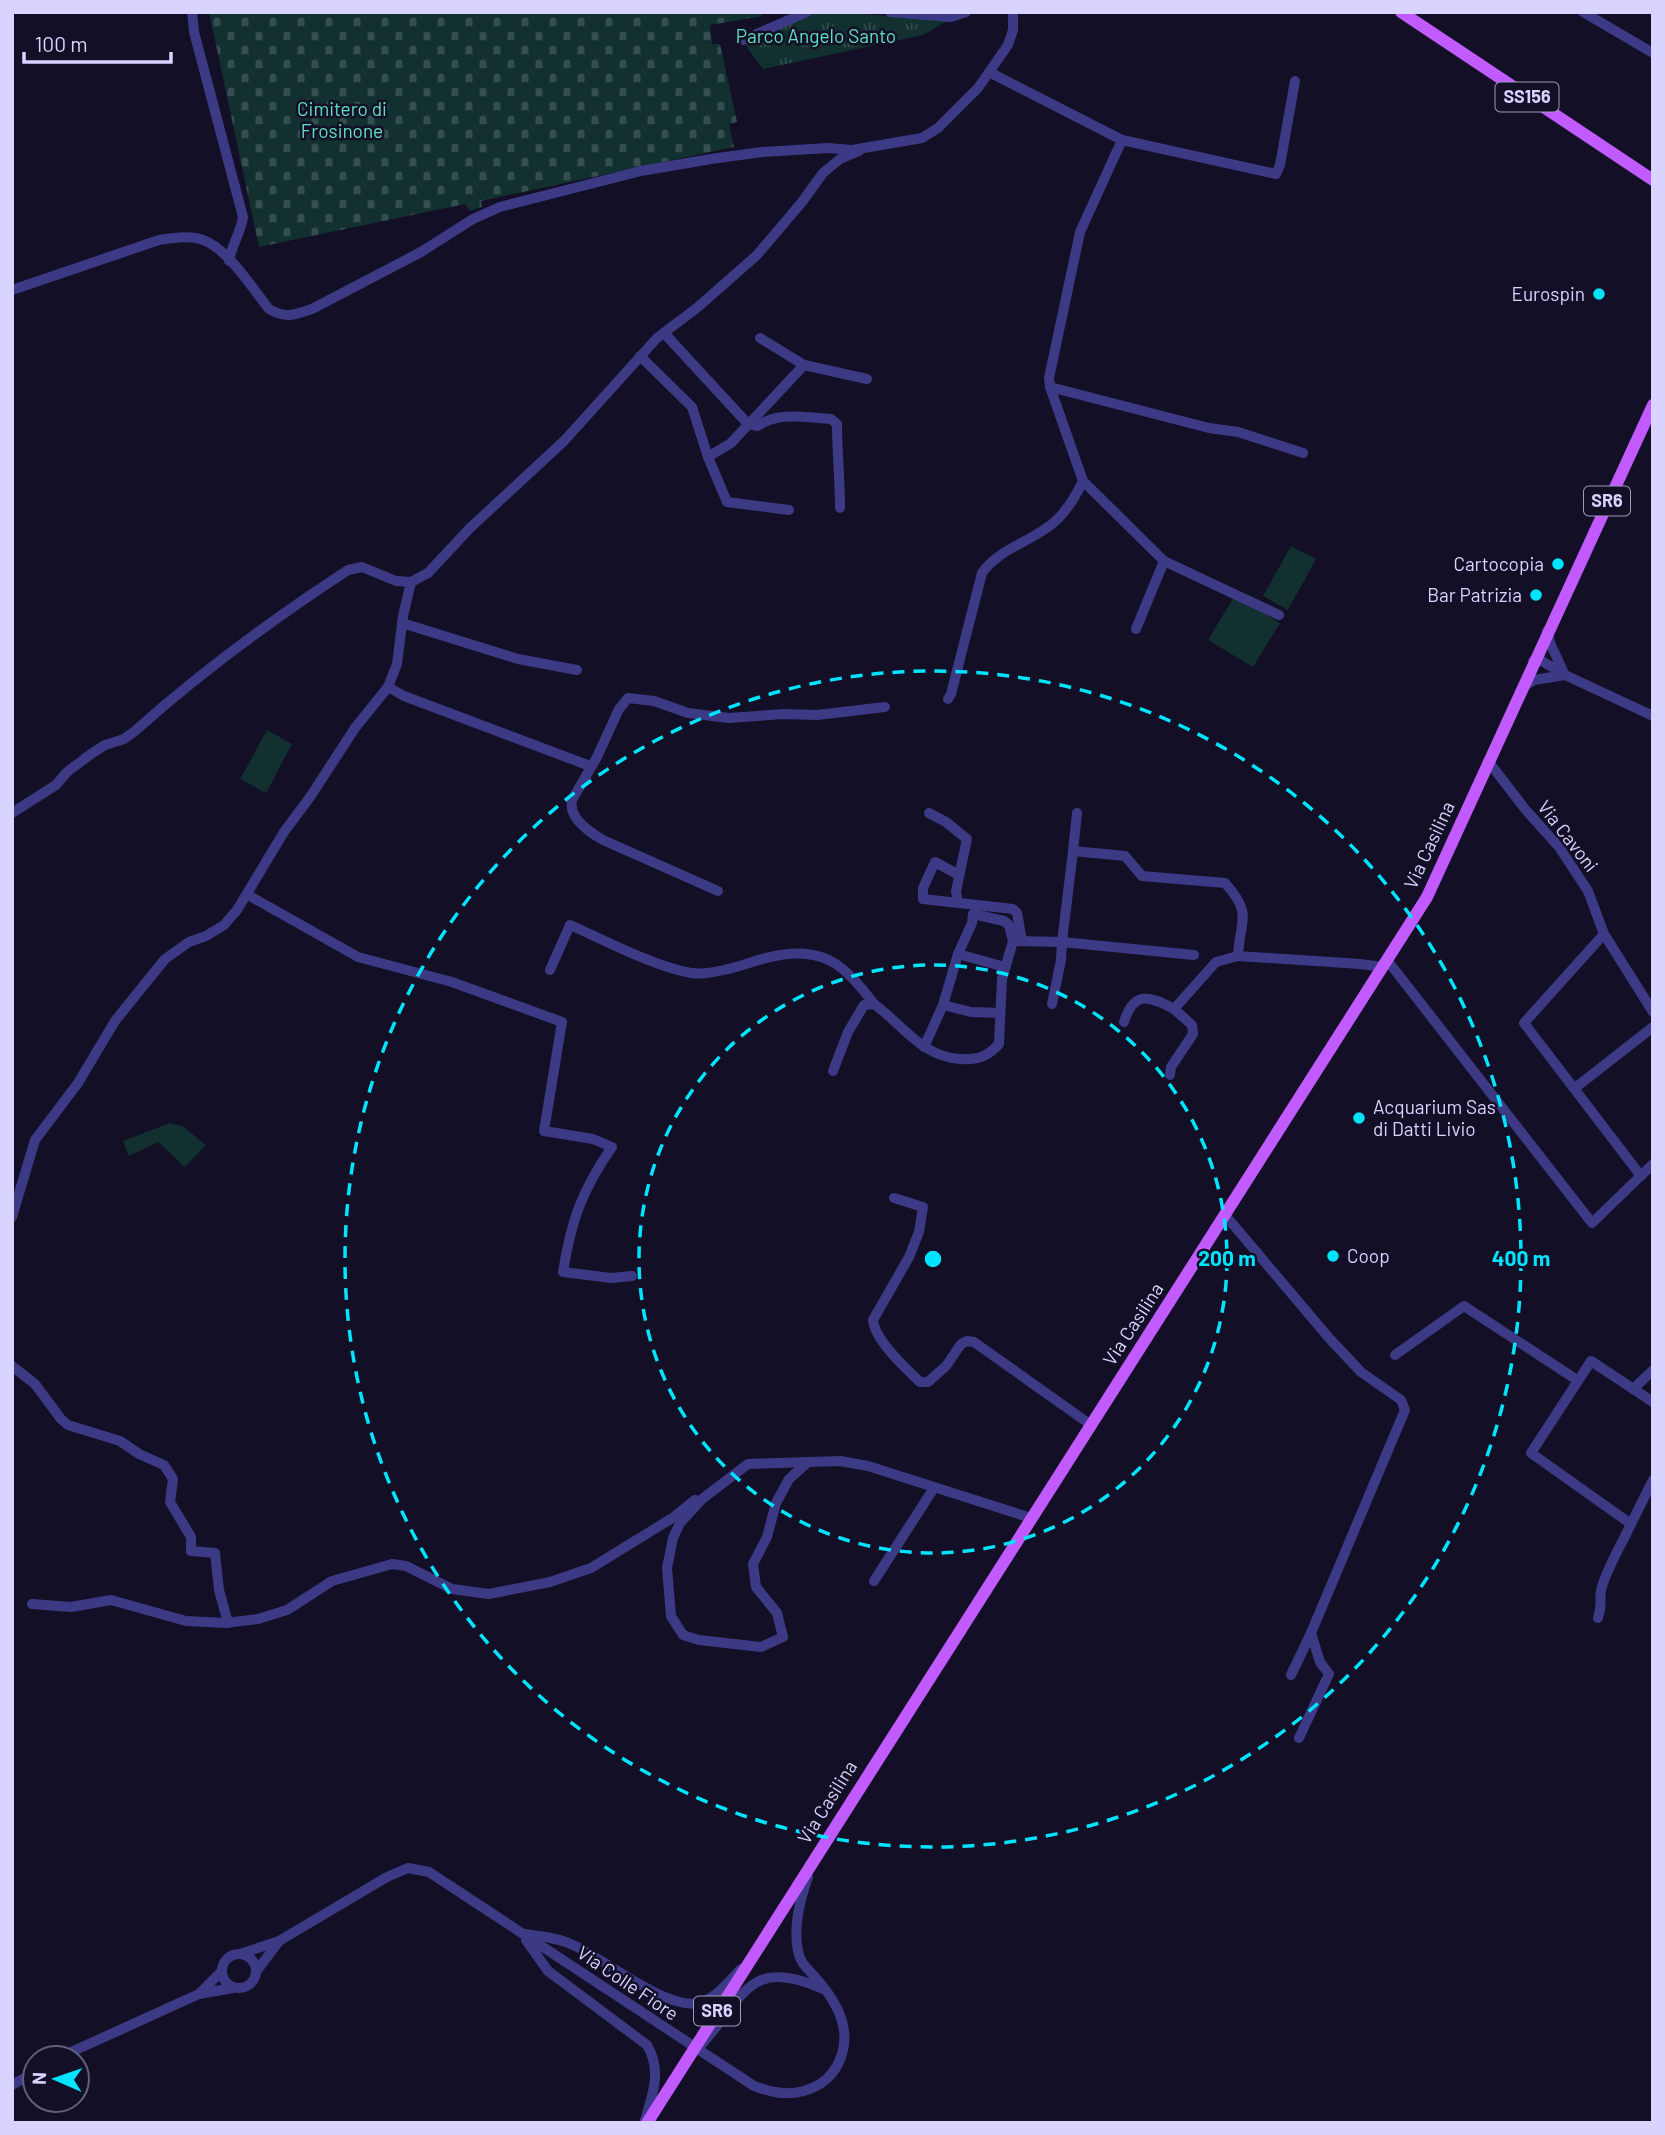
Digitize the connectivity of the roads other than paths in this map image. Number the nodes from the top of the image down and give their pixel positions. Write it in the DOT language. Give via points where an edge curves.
graph roads {
  1 [pos="192,12"];
  2 [pos="807,12"];
  3 [pos="890,12"];
  4 [pos="966,12"];
  5 [pos="1013,12"];
  6 [pos="1401,12"];
  7 [pos="1583,12"];
  8 [pos="743,40"];
  9 [pos="1653,53"];
  10 [pos="989,72"];
  11 [pos="1295,81"];
  12 [pos="1122,140"];
  13 [pos="871,147"];
  14 [pos="1653,180"];
  15 [pos="235,239"];
  16 [pos="208,242"];
  17 [pos="229,261"];
  18 [pos="12,290"];
  19 [pos="664,333"];
  20 [pos="760,338"];
  21 [pos="640,356"];
  22 [pos="804,365"];
  23 [pos="867,379"];
  24 [pos="1050,387"];
  25 [pos="1653,405"];
  26 [pos="748,424"];
  27 [pos="1303,453"];
  28 [pos="708,457"];
  29 [pos="1083,481"];
  30 [pos="840,508"];
  31 [pos="789,510"];
  32 [pos="1164,561"];
  33 [pos="411,582"];
  34 [pos="1279,615"];
  35 [pos="402,623"];
  36 [pos="1136,629"];
  37 [pos="1547,631"];
  38 [pos="1533,661"];
  39 [pos="577,670"];
  40 [pos="1565,675"];
  41 [pos="388,687"];
  42 [pos="1521,688"];
  43 [pos="948,698"];
  44 [pos="885,707"];
  45 [pos="1653,716"];
  46 [pos="1488,761"];
  47 [pos="590,766"];
  48 [pos="12,813"];
  49 [pos="929,813"];
  50 [pos="1077,813"];
  51 [pos="1073,851"];
  52 [pos="959,875"];
  53 [pos="718,891"];
  54 [pos="247,895"];
  55 [pos="958,903"];
  56 [pos="1604,934"];
  57 [pos="1017,941"];
  58 [pos="1062,942"];
  59 [pos="958,954"];
  60 [pos="1194,955"];
  61 [pos="1238,956"];
  62 [pos="1385,963"];
  63 [pos="1005,967"];
  64 [pos="550,970"];
  65 [pos="874,1004"];
  66 [pos="1052,1004"];
  67 [pos="943,1005"];
  68 [pos="1174,1009"];
  69 [pos="1653,1012"];
  70 [pos="1000,1013"];
  71 [pos="1124,1022"];
  72 [pos="1653,1027"];
  73 [pos="924,1047"];
  74 [pos="833,1071"];
  75 [pos="1170,1075"];
  76 [pos="1575,1088"];
  77 [pos="1653,1164"];
  78 [pos="1641,1176"];
  79 [pos="894,1198"];
  80 [pos="1225,1215"];
  81 [pos="12,1217"];
  82 [pos="632,1276"];
  83 [pos="1395,1355"];
  84 [pos="12,1366"];
  85 [pos="1653,1370"];
  86 [pos="1577,1380"];
  87 [pos="1633,1389"];
  88 [pos="1653,1402"];
  89 [pos="1091,1425"];
  90 [pos="807,1463"];
  91 [pos="1653,1480"];
  92 [pos="934,1488"];
  93 [pos="709,1494"];
  94 [pos="1031,1518"];
  95 [pos="1632,1524"];
  96 [pos="874,1581"];
  97 [pos="32,1604"];
  98 [pos="1598,1618"];
  99 [pos="228,1623"];
  100 [pos="1311,1633"];
  101 [pos="1291,1675"];
  102 [pos="1299,1738"];
  103 [pos="814,1860"];
  104 [pos="522,1934"];
  105 [pos="279,1941"];
  106 [pos="240,1954"];
  107 [pos="752,1958"];
  108 [pos="222,1971"];
  109 [pos="257,1972"];
  110 [pos="233,1988"];
  111 [pos="826,1991"];
  112 [pos="198,1994"];
  113 [pos="89,2044"];
  114 [pos="684,2065"];
  115 [pos="646,2123"];
  1 -- 15 [label="street" via="243,217"];
  2 -- 8 [label="street"];
  3 -- 4 [label="street" via="951,17"];
  5 -- 10 [label="street" via="1010,39"];
  6 -- 14 [label="main road, SS156"];
  7 -- 9 [label="street"];
  10 -- 12 [label="street"];
  10 -- 13 [label="street" via="978,88 922,138"];
  11 -- 12 [label="street" via="1276,174"];
  12 -- 24 [label="street" via="1080,232"];
  13 -- 17 [label="street" via="711,159 641,171 500,207 294,316 269,309"];
  13 -- 19 [label="street" via="840,159 823,173 757,255"];
  15 -- 16 [label="street"];
  15 -- 17 [label="street"];
  16 -- 17 [label="street"];
  16 -- 18 [label="street" via="180,237 159,240"];
  19 -- 21 [label="street"];
  19 -- 26 [label="street"];
  20 -- 22 [label="street"];
  21 -- 28 [label="street" via="692,407"];
  21 -- 33 [label="street" via="564,441 428,573"];
  22 -- 23 [label="street"];
  22 -- 26 [label="street"];
  24 -- 27 [label="street" via="1238,432"];
  24 -- 29 [label="street"];
  25 -- 37 [label="main road, Via Casilina / SR6"];
  26 -- 28 [label="street" via="731,443"];
  26 -- 30 [label="street" via="758,426 768,419 789,417 835,421"];
  28 -- 31 [label="street" via="727,502"];
  29 -- 32 [label="street"];
  29 -- 43 [label="street" via="1071,504 1048,528 990,562 982,573"];
  32 -- 34 [label="street"];
  32 -- 36 [label="street"];
  33 -- 35 [label="street"];
  33 -- 48 [label="street" via="362,567 348,570 260,630 124,739 91,754 56,785"];
  35 -- 39 [label="street" via="518,659"];
  35 -- 41 [label="street" via="397,664"];
  37 -- 38 [label="main road, Via Casilina / SR6"];
  37 -- 40 [label="street"];
  38 -- 40 [label="street"];
  38 -- 42 [label="main road, Via Casilina / SR6"];
  40 -- 42 [label="street" via="1534,680"];
  40 -- 45 [label="street"];
  41 -- 47 [label="street"];
  41 -- 54 [label="street" via="284,832"];
  42 -- 46 [label="main road, Via Casilina / SR6"];
  44 -- 47 [label="street" via="729,718 628,698"];
  46 -- 56 [label="street, Via Cavoni" via="1559,847 1588,891"];
  46 -- 62 [label="main road, Via Casilina / SR6" via="1427,897"];
  47 -- 53 [label="street" via="570,807 578,821 603,840"];
  49 -- 52 [label="street" via="967,839"];
  50 -- 51 [label="street"];
  51 -- 58 [label="street"];
  51 -- 61 [label="street" via="1125,856 1142,876 1225,883 1244,912"];
  52 -- 55 [label="street"];
  52 -- 55 [label="street" via="935,862 923,888 923,899"];
  54 -- 81 [label="street" via="224,925 188,942 165,960 115,1021 36,1140"];
  54 -- 82 [label="street" via="358,957 463,986 562,1022 544,1131 612,1147 580,1200 563,1272"];
  55 -- 57 [label="street" via="1013,909"];
  56 -- 69 [label="street, Via Cavoni"];
  56 -- 76 [label="street" via="1524,1023"];
  57 -- 58 [label="street"];
  57 -- 59 [label="street" via="1004,921 973,914"];
  57 -- 63 [label="street"];
  58 -- 60 [label="street"];
  58 -- 66 [label="street"];
  59 -- 63 [label="street"];
  59 -- 67 [label="street"];
  61 -- 62 [label="street"];
  61 -- 68 [label="street" via="1216,962"];
  62 -- 78 [label="street" via="1592,1223"];
  62 -- 80 [label="main road, Via Casilina / SR6"];
  63 -- 70 [label="street"];
  64 -- 65 [label="street" via="570,925 692,974 797,952 813,953 843,970"];
  65 -- 73 [label="street"];
  65 -- 74 [label="street" via="864,1006 848,1032"];
  67 -- 70 [label="street"];
  67 -- 73 [label="street"];
  68 -- 71 [label="street" via="1153,1000 1135,1000"];
  68 -- 75 [label="street" via="1192,1025 1193,1034"];
  70 -- 73 [label="street" via="999,1044 990,1055 952,1059"];
  72 -- 76 [label="street"];
  76 -- 78 [label="street"];
  77 -- 78 [label="street"];
  79 -- 89 [label="street" via="923,1208 909,1258 873,1320 888,1348 920,1381 928,1382 961,1345 974,1342"];
  80 -- 89 [label="main road, Via Casilina / SR6"];
  80 -- 100 [label="street" via="1329,1338 1361,1371 1401,1399 1405,1410"];
  83 -- 86 [label="street" via="1464,1306"];
  84 -- 99 [label="street" via="35,1384 68,1425 120,1441 170,1472 170,1502 191,1537 191,1551 215,1553"];
  85 -- 87 [label="street"];
  86 -- 87 [label="street" via="1591,1361"];
  86 -- 95 [label="street" via="1531,1453"];
  87 -- 88 [label="street"];
  89 -- 94 [label="main road, Via Casilina / SR6"];
  90 -- 92 [label="street" via="840,1461 869,1466"];
  90 -- 93 [label="street" via="748,1464"];
  90 -- 93 [label="street" via="784,1487 753,1564 756,1587 777,1614 783,1637 761,1647 683,1635 671,1616 667,1568 673,1538 680,1523"];
  91 -- 95 [label="street"];
  92 -- 94 [label="street"];
  92 -- 96 [label="street"];
  93 -- 99 [label="street" via="591,1569 550,1583 470,1593 392,1564 332,1581 287,1610"];
  94 -- 103 [label="main road, Via Casilina / SR6"];
  95 -- 98 [label="street" via="1603,1583"];
  97 -- 99 [label="street" via="71,1607 111,1600 186,1621"];
  100 -- 101 [label="street"];
  100 -- 102 [label="street" via="1329,1674"];
  103 -- 107 [label="main road, Via Casilina / SR6"];
  103 -- 111 [label="street, Via Colle Fiore" via="798,1913 797,1943 801,1960"];
  104 -- 105 [label="street, Via Colle Fiore" via="429,1872 408,1868"];
  104 -- 107 [label="street" via="572,1944 653,1991 685,2004 707,2000"];
  104 -- 111 [label="street, Via Colle Fiore" via="738,2077 781,2094 798,2094 836,2070 845,2038 840,2014"];
  104 -- 115 [label="street" via="548,1971 647,2045 656,2077"];
  105 -- 106 [label="street, Via Colle Fiore"];
  105 -- 109 [label="street, Via Colle Fiore"];
  106 -- 108 [label="street" via="228,1958"];
  106 -- 109 [label="street" via="253,1962"];
  107 -- 114 [label="main road, Via Casilina / SR6"];
  108 -- 110 [label="street"];
  108 -- 112 [label="street"];
  109 -- 110 [label="street" via="249,1986"];
  110 -- 112 [label="street"];
  111 -- 114 [label="street" via="788,1977 762,1979 745,1990"];
  112 -- 113 [label="street"];
  114 -- 115 [label="main road, Via Casilina / SR6"];
}
